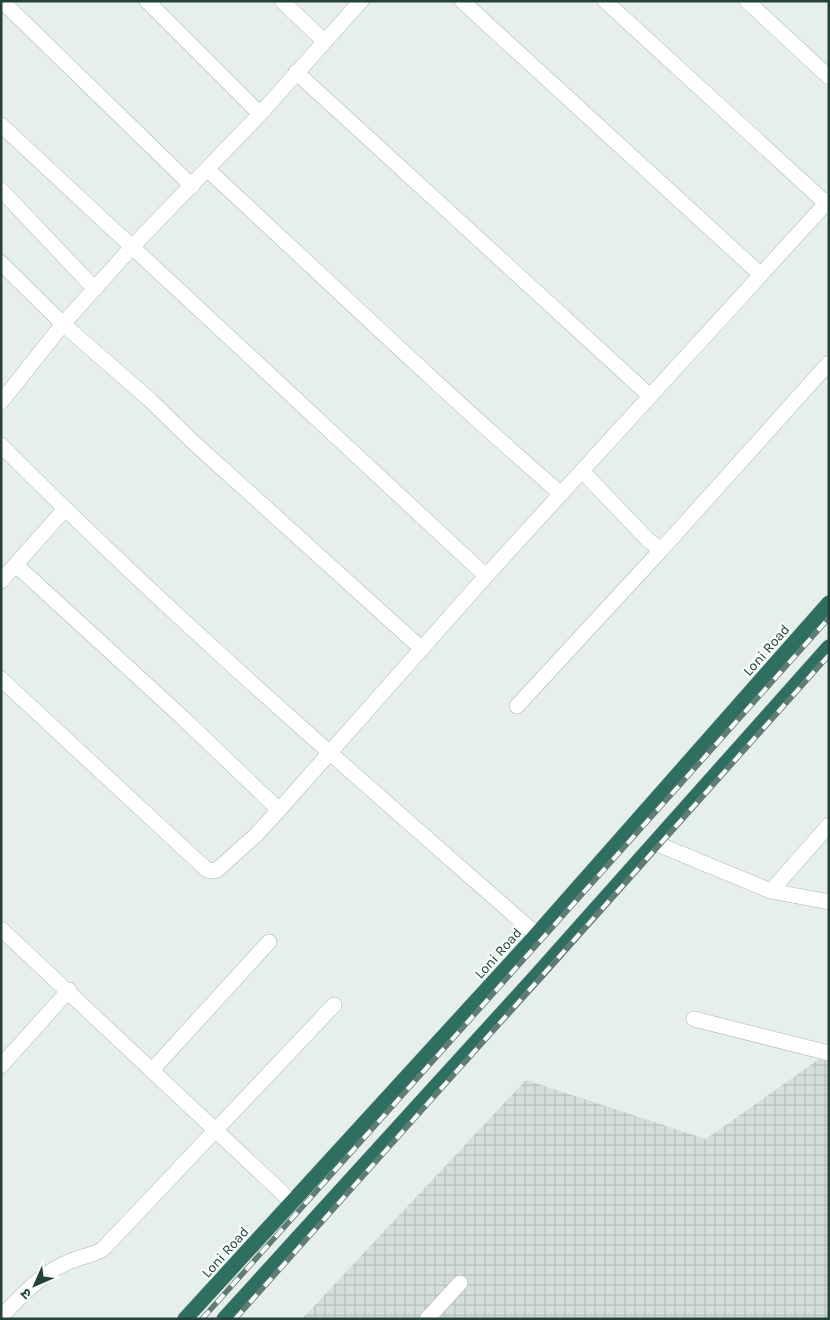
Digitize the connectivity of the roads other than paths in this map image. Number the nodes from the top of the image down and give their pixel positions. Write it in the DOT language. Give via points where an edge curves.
graph roads {
  1 [pos="2,1"];
  2 [pos="147,1"];
  3 [pos="282,1"];
  4 [pos="361,1"];
  5 [pos="462,1"];
  6 [pos="605,1"];
  7 [pos="747,1"];
  8 [pos="324,41"];
  9 [pos="296,72"];
  10 [pos="829,77"];
  11 [pos="260,114"];
  12 [pos="1,125"];
  13 [pos="208,170"];
  14 [pos="192,186"];
  15 [pos="1,190"];
  16 [pos="828,203"];
  17 [pos="131,248"];
  18 [pos="1,263"];
  19 [pos="760,274"];
  20 [pos="95,289"];
  21 [pos="63,324"];
  22 [pos="829,363"];
  23 [pos="650,396"];
  24 [pos="1,402"];
  25 [pos="1,445"];
  26 [pos="582,471"];
  27 [pos="561,494"];
  28 [pos="65,509"];
  29 [pos="661,550"];
  30 [pos="16,565"];
  31 [pos="486,576"];
  32 [pos="1,581"];
  33 [pos="829,603"];
  34 [pos="829,646"];
  35 [pos="422,649"];
  36 [pos="1,679"];
  37 [pos="517,706"];
  38 [pos="329,752"];
  39 [pos="279,810"];
  40 [pos="829,825"];
  41 [pos="655,843"];
  42 [pos="772,891"];
  43 [pos="829,902"];
  44 [pos="3,934"];
  45 [pos="536,934"];
  46 [pos="269,942"];
  47 [pos="69,990"];
  48 [pos="334,1004"];
  49 [pos="694,1019"];
  50 [pos="829,1053"];
  51 [pos="1,1066"];
  52 [pos="153,1069"];
  53 [pos="215,1129"];
  54 [pos="292,1202"];
  55 [pos="460,1283"];
  56 [pos="1,1317"];
  57 [pos="185,1319"];
  58 [pos="224,1319"];
  59 [pos="427,1319"];
  1 -- 14 [label="street"];
  2 -- 11 [label="street"];
  3 -- 8 [label="street"];
  4 -- 8 [label="street"];
  5 -- 19 [label="street"];
  6 -- 16 [label="street"];
  7 -- 10 [label="street"];
  8 -- 9 [label="street"];
  9 -- 11 [label="street"];
  9 -- 23 [label="street"];
  11 -- 13 [label="street"];
  12 -- 17 [label="street"];
  13 -- 14 [label="street"];
  13 -- 27 [label="street" via="458,404"];
  14 -- 17 [label="street"];
  15 -- 20 [label="street"];
  16 -- 19 [label="street"];
  17 -- 20 [label="street"];
  17 -- 31 [label="street"];
  18 -- 21 [label="street"];
  19 -- 23 [label="street"];
  20 -- 21 [label="street"];
  21 -- 24 [label="street"];
  21 -- 35 [label="street"];
  22 -- 29 [label="street"];
  23 -- 26 [label="street"];
  25 -- 28 [label="street"];
  26 -- 27 [label="street"];
  26 -- 29 [label="street"];
  27 -- 31 [label="street"];
  28 -- 30 [label="street"];
  28 -- 38 [label="street"];
  29 -- 37 [label="street"];
  30 -- 32 [label="street"];
  30 -- 39 [label="street"];
  31 -- 35 [label="street"];
  33 -- 45 [label="highway, Loni Road"];
  34 -- 41 [label="highway"];
  35 -- 38 [label="street"];
  36 -- 39 [label="street" via="206,869 217,870 228,862"];
  38 -- 39 [label="street"];
  38 -- 45 [label="street"];
  40 -- 42 [label="street"];
  41 -- 42 [label="street"];
  41 -- 58 [label="highway"];
  42 -- 43 [label="street"];
  44 -- 47 [label="street"];
  45 -- 54 [label="highway, Loni Road"];
  46 -- 52 [label="street"];
  47 -- 51 [label="street"];
  47 -- 52 [label="street"];
  48 -- 53 [label="street"];
  49 -- 50 [label="street"];
  52 -- 53 [label="street"];
  53 -- 54 [label="street"];
  53 -- 56 [label="street" via="104,1249 51,1271"];
  54 -- 57 [label="highway, Loni Road"];
  55 -- 59 [label="street"];
}
